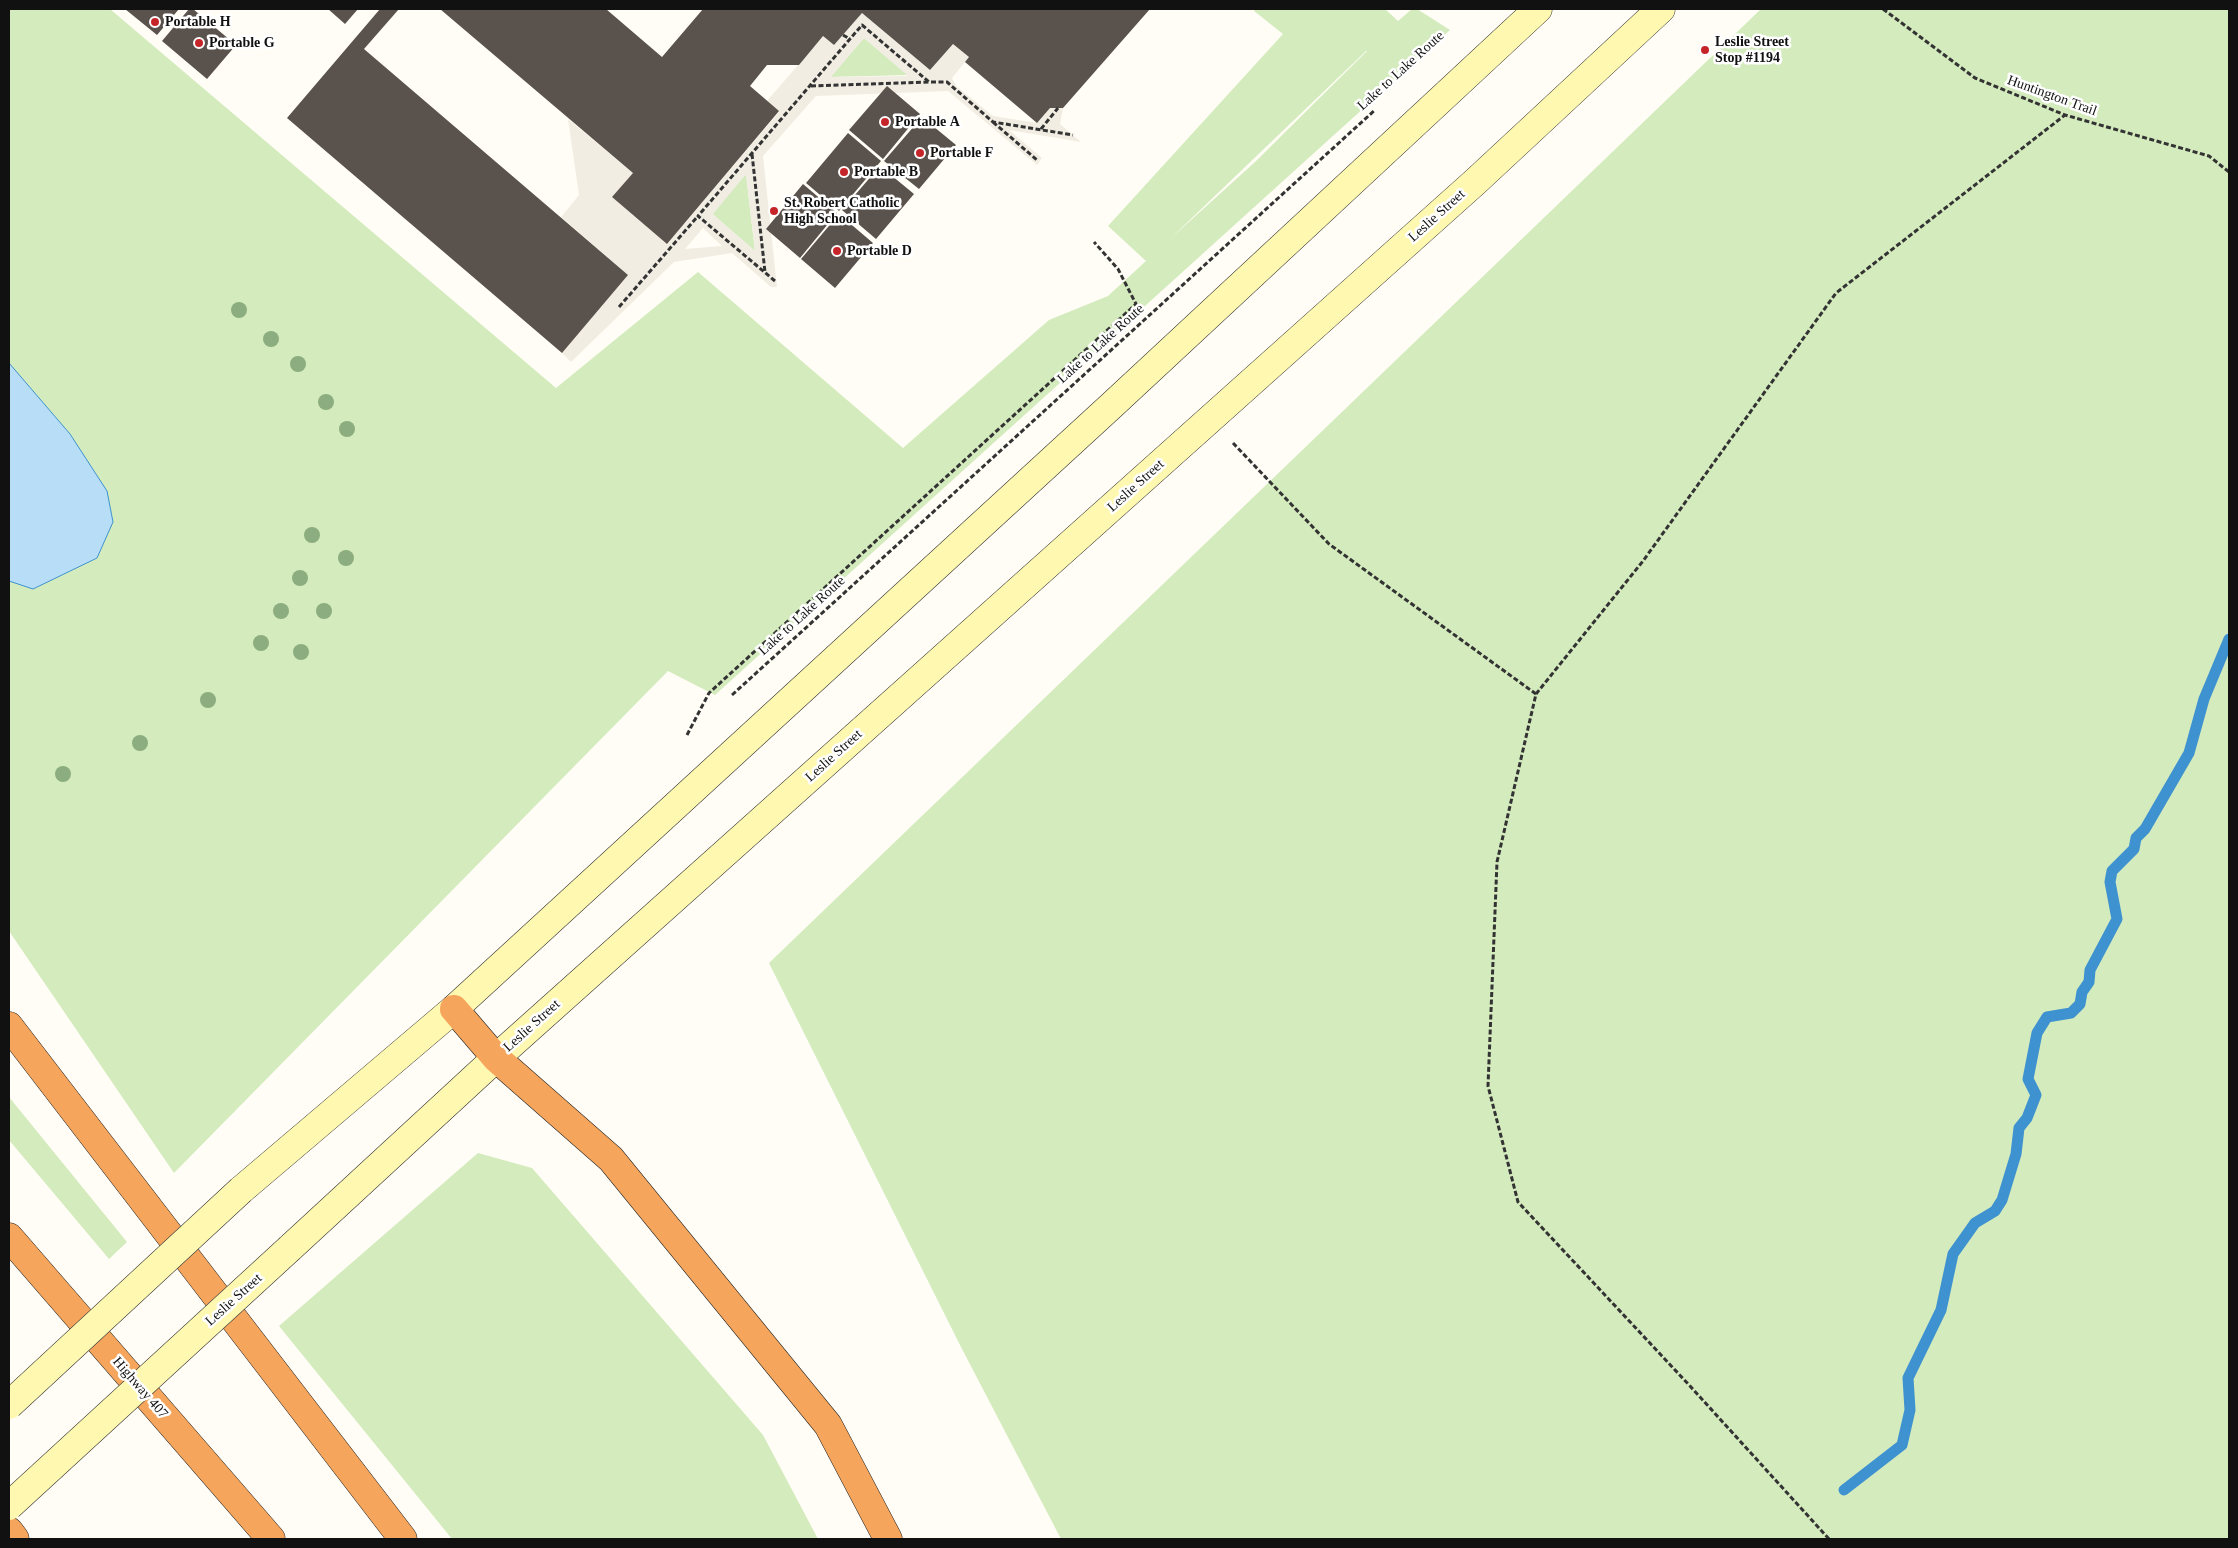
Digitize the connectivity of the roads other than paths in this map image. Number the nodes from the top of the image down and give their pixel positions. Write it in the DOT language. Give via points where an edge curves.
graph roads {
  1 [pos="1538,9"];
  2 [pos="1661,9"];
  3 [pos="454,1009"];
  4 [pos="9,1026"];
  5 [pos="496,1058"];
  6 [pos="9,1237"];
  7 [pos="9,1405"];
  8 [pos="9,1506"];
  9 [pos="9,1531"];
  10 [pos="15,1539"];
  11 [pos="270,1539"];
  12 [pos="403,1539"];
  13 [pos="888,1539"];
  1 -- 3 [label="main road"];
  2 -- 5 [label="main road, Leslie Street" via="1475,182"];
  3 -- 5 [label="highway"];
  3 -- 7 [label="main road, bridge" via="241,1190"];
  4 -- 12 [label="highway"];
  5 -- 8 [label="main road, Leslie Street, bridge"];
  5 -- 13 [label="highway" via="611,1159 791,1379 828,1425"];
  6 -- 11 [label="highway, Highway 407"];
  9 -- 10 [label="highway"];
}
